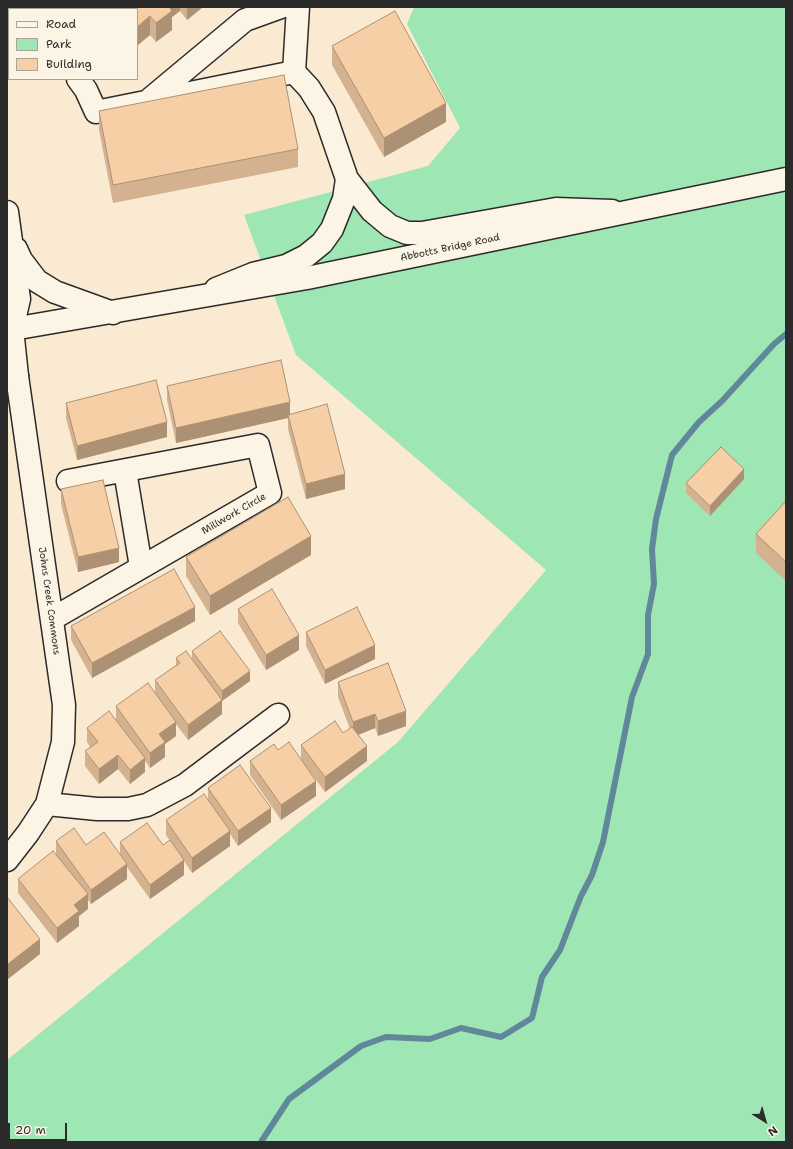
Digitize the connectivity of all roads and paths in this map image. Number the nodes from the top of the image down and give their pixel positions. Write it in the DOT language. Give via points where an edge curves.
graph roads {
  1 [pos="281,7"];
  2 [pos="298,7"];
  3 [pos="294,72"];
  4 [pos="79,80"];
  5 [pos="148,101"];
  6 [pos="347,179"];
  7 [pos="786,179"];
  8 [pos="627,211"];
  9 [pos="7,212"];
  10 [pos="10,237"];
  11 [pos="200,297"];
  12 [pos="113,313"];
  13 [pos="9,327"];
  14 [pos="12,372"];
  15 [pos="125,471"];
  16 [pos="68,481"];
  17 [pos="141,567"];
  18 [pos="52,619"];
  19 [pos="278,715"];
  20 [pos="47,804"];
  21 [pos="7,860"];
  1 -- 5 [label="street" via="245,20"];
  2 -- 3 [label="street"];
  3 -- 5 [label="street"];
  3 -- 6 [label="street" via="324,112"];
  4 -- 5 [label="street" via="96,112"];
  6 -- 8 [label="street" via="372,211 390,226 407,233 422,233 556,209"];
  6 -- 11 [label="street" via="344,199 332,229 322,243 306,256 286,266 253,274"];
  7 -- 8 [label="street, Abbotts Bridge Road"];
  8 -- 11 [label="street, Abbotts Bridge Road" via="307,278"];
  9 -- 10 [label="street, Johns Creek Commons"];
  10 -- 12 [label="street" via="21,260 36,280 55,292"];
  10 -- 13 [label="street, Johns Creek Commons" via="19,299"];
  11 -- 12 [label="street, Abbotts Bridge Road"];
  12 -- 13 [label="street, Abbotts Bridge Road"];
  13 -- 14 [label="street, Johns Creek Commons"];
  14 -- 18 [label="street, Johns Creek Commons"];
  15 -- 16 [label="street, Millwork Circle"];
  15 -- 17 [label="street"];
  15 -- 17 [label="street, Millwork Circle" via="258,445 270,493"];
  17 -- 18 [label="street, Millwork Circle"];
  18 -- 20 [label="street, Johns Creek Commons" via="64,705 63,742"];
  19 -- 20 [label="street" via="185,785 146,805 97,810"];
  20 -- 21 [label="street, Johns Creek Commons"];
}
